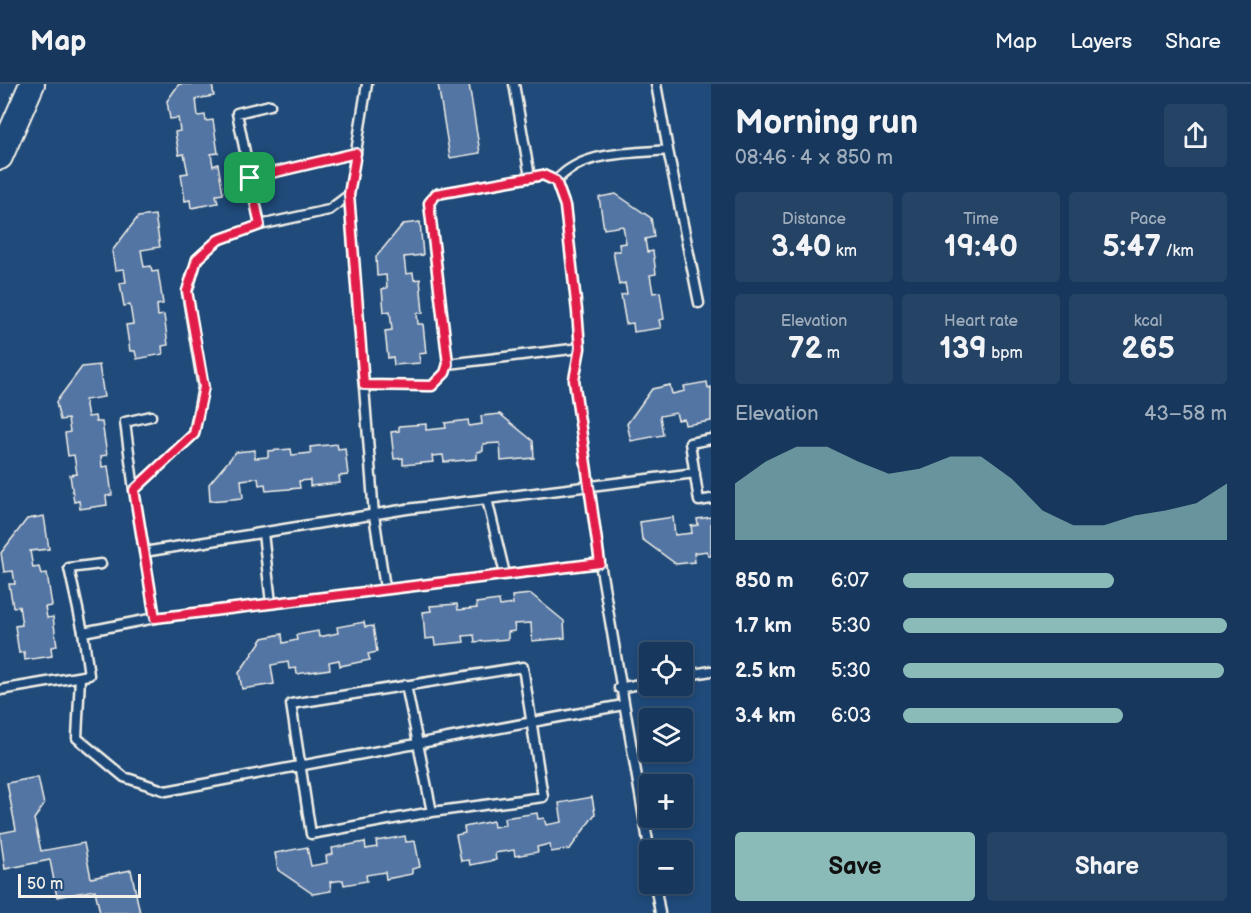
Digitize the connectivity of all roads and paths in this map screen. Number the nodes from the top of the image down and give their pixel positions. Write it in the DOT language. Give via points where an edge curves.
graph roads {
  1 [pos="32,84"];
  2 [pos="367,84"];
  3 [pos="514,84"];
  4 [pos="656,84"];
  5 [pos="270,105"];
  6 [pos="668,150"];
  7 [pos="356,153"];
  8 [pos="0,157"];
  9 [pos="530,177"];
  10 [pos="250,178"];
  11 [pos="556,181"];
  12 [pos="349,195"];
  13 [pos="260,225"];
  14 [pos="699,303"];
  15 [pos="580,348"];
  16 [pos="448,364"];
  17 [pos="364,385"];
  18 [pos="151,416"];
  19 [pos="711,440"];
  20 [pos="695,473"];
  21 [pos="589,485"];
  22 [pos="134,490"];
  23 [pos="487,499"];
  24 [pos="711,499"];
  25 [pos="374,515"];
  26 [pos="263,533"];
  27 [pos="144,552"];
  28 [pos="600,563"];
  29 [pos="101,564"];
  30 [pos="505,574"];
  31 [pos="385,588"];
  32 [pos="271,603"];
  33 [pos="155,618"];
  34 [pos="83,632"];
  35 [pos="711,671"];
  36 [pos="693,674"];
  37 [pos="80,677"];
  38 [pos="639,684"];
  39 [pos="406,685"];
  40 [pos="619,688"];
  41 [pos="0,690"];
  42 [pos="623,705"];
  43 [pos="531,723"];
  44 [pos="419,744"];
  45 [pos="300,766"];
  46 [pos="432,812"];
  47 [pos="647,840"];
  48 [pos="657,894"];
  49 [pos="660,913"];
  1 -- 8 [label="main road"];
  2 -- 7 [label="lane"];
  3 -- 9 [label="lane"];
  4 -- 6 [label="lane"];
  5 -- 10 [label="lane" via="237,113"];
  6 -- 11 [label="lane" via="587,159 567,168"];
  6 -- 14 [label="lane"];
  7 -- 10 [label="lane"];
  7 -- 12 [label="lane"];
  9 -- 11 [label="lane" via="543,175"];
  9 -- 16 [label="lane" via="448,190 436,194 429,203"];
  10 -- 13 [label="lane"];
  11 -- 15 [label="lane" via="565,206"];
  12 -- 13 [label="lane" via="329,210"];
  12 -- 17 [label="lane"];
  13 -- 22 [label="lane" via="218,240 197,259 187,291 204,387 194,434"];
  15 -- 16 [label="lane"];
  15 -- 21 [label="lane" via="574,380"];
  16 -- 17 [label="lane" via="432,386"];
  17 -- 25 [label="lane"];
  18 -- 22 [label="lane" via="124,422"];
  19 -- 20 [label="lane" via="690,443"];
  20 -- 21 [label="lane"];
  20 -- 24 [label="lane" via="699,501"];
  21 -- 23 [label="lane"];
  21 -- 28 [label="lane"];
  22 -- 27 [label="lane"];
  23 -- 25 [label="lane"];
  23 -- 30 [label="lane"];
  25 -- 26 [label="lane"];
  25 -- 31 [label="lane"];
  26 -- 27 [label="lane"];
  26 -- 32 [label="lane"];
  27 -- 33 [label="lane"];
  28 -- 30 [label="lane"];
  28 -- 40 [label="lane"];
  29 -- 34 [label="lane" via="69,568"];
  30 -- 31 [label="lane"];
  31 -- 32 [label="lane"];
  32 -- 33 [label="lane"];
  33 -- 34 [label="lane"];
  34 -- 37 [label="lane" via="89,675"];
  35 -- 36 [label="lane"];
  37 -- 41 [label="lane"];
  37 -- 45 [label="lane" via="77,738 123,777 166,791"];
  38 -- 40 [label="lane"];
  39 -- 43 [label="lane" via="523,668"];
  39 -- 44 [label="lane"];
  39 -- 45 [label="lane" via="291,704"];
  40 -- 42 [label="lane"];
  42 -- 43 [label="lane"];
  42 -- 47 [label="lane"];
  43 -- 44 [label="lane"];
  43 -- 46 [label="lane" via="543,797"];
  44 -- 45 [label="lane"];
  44 -- 46 [label="lane"];
  45 -- 46 [label="lane" via="311,834"];
  48 -- 49 [label="lane"];
}
